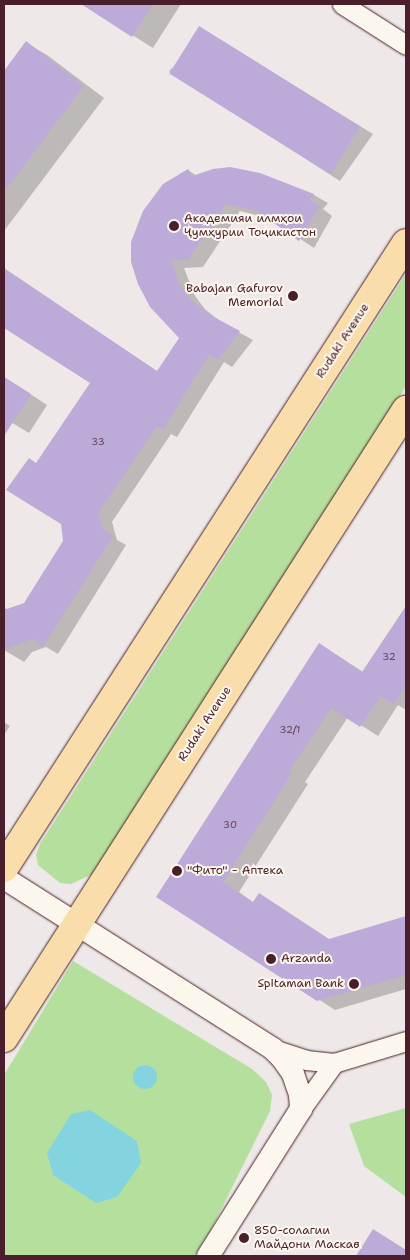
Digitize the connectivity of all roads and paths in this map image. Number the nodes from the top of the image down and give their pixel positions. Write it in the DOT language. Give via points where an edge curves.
graph roads {
  1 [pos="342,4"];
  2 [pos="406,45"];
  3 [pos="406,243"];
  4 [pos="406,410"];
  5 [pos="4,868"];
  6 [pos="4,878"];
  7 [pos="76,924"];
  8 [pos="4,1038"];
  9 [pos="406,1041"];
  10 [pos="273,1049"];
  11 [pos="334,1063"];
  12 [pos="301,1109"];
  13 [pos="208,1256"];
  1 -- 2 [label="street"];
  3 -- 5 [label="highway, Rudaki Avenue"];
  4 -- 7 [label="highway, Rudaki Avenue"];
  6 -- 7 [label="street"];
  7 -- 8 [label="highway, Rudaki Avenue"];
  7 -- 10 [label="street"];
  9 -- 11 [label="street"];
  10 -- 11 [label="street" via="306,1060"];
  10 -- 12 [label="street" via="293,1074"];
  11 -- 12 [label="street"];
  12 -- 13 [label="street"];
}
